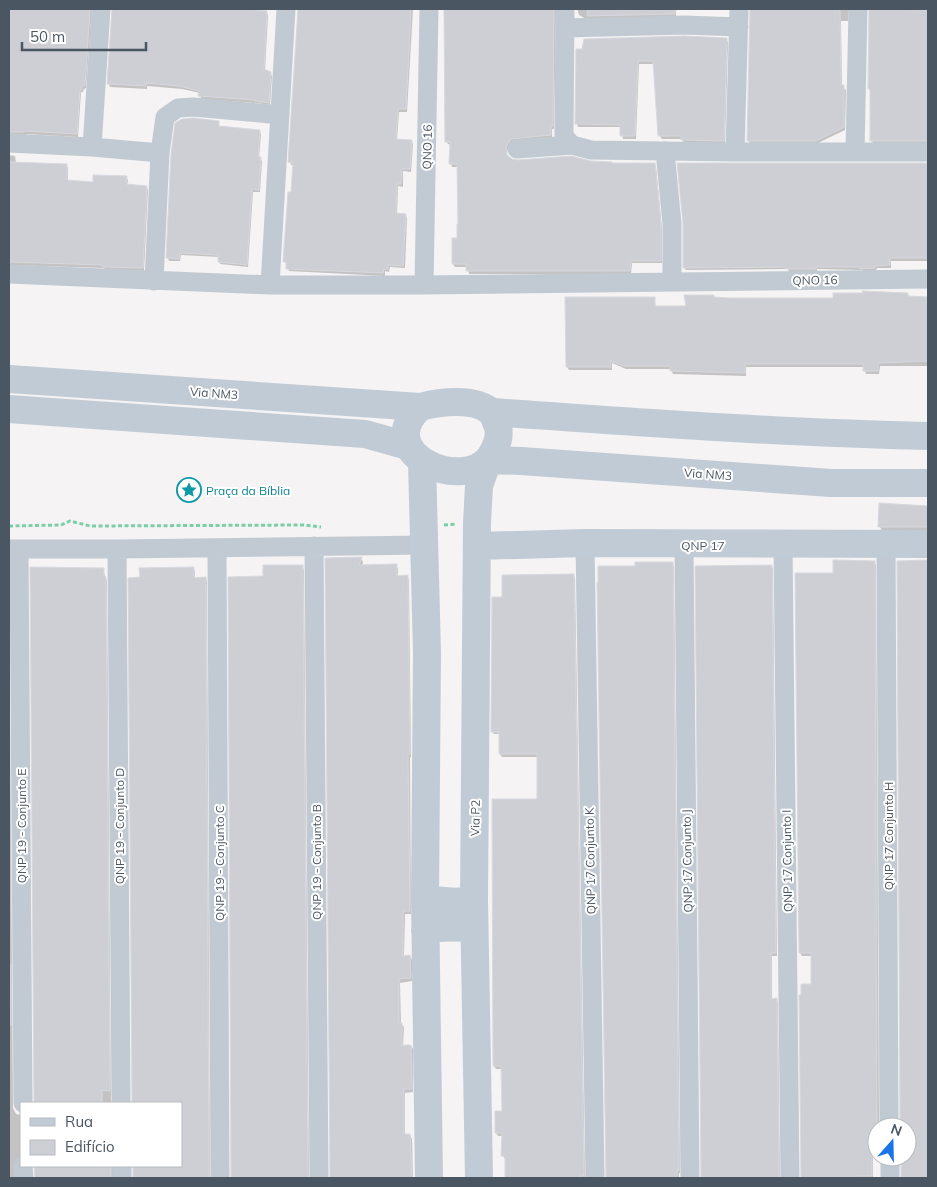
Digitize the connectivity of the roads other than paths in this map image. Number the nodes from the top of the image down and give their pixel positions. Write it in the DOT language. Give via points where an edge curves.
graph roads {
  1 [pos="101,9"];
  2 [pos="286,9"];
  3 [pos="429,9"];
  4 [pos="565,9"];
  5 [pos="858,9"];
  6 [pos="685,17"];
  7 [pos="739,18"];
  8 [pos="565,28"];
  9 [pos="280,115"];
  10 [pos="9,143"];
  11 [pos="572,145"];
  12 [pos="92,147"];
  13 [pos="517,150"];
  14 [pos="665,151"];
  15 [pos="735,152"];
  16 [pos="855,152"];
  17 [pos="928,152"];
  18 [pos="160,153"];
  19 [pos="9,274"];
  20 [pos="928,279"];
  21 [pos="154,281"];
  22 [pos="672,282"];
  23 [pos="270,285"];
  24 [pos="424,285"];
  25 [pos="9,379"];
  26 [pos="420,407"];
  27 [pos="9,409"];
  28 [pos="492,412"];
  29 [pos="928,436"];
  30 [pos="415,454"];
  31 [pos="488,460"];
  32 [pos="928,472"];
  33 [pos="831,483"];
  34 [pos="928,483"];
  35 [pos="585,543"];
  36 [pos="783,544"];
  37 [pos="886,544"];
  38 [pos="928,544"];
  39 [pos="425,545"];
  40 [pos="684,545"];
  41 [pos="314,546"];
  42 [pos="477,546"];
  43 [pos="217,548"];
  44 [pos="14,549"];
  45 [pos="117,549"];
  46 [pos="425,898"];
  47 [pos="474,900"];
  48 [pos="474,929"];
  49 [pos="425,930"];
  50 [pos="23,1102"];
  51 [pos="121,1102"];
  52 [pos="890,1117"];
  53 [pos="220,1178"];
  54 [pos="319,1178"];
  55 [pos="429,1178"];
  56 [pos="479,1178"];
  57 [pos="595,1178"];
  58 [pos="690,1178"];
  59 [pos="790,1178"];
  1 -- 12 [label="street"];
  2 -- 9 [label="street"];
  3 -- 24 [label="street, QNO 16"];
  4 -- 8 [label="street"];
  5 -- 16 [label="street"];
  6 -- 7 [label="street"];
  6 -- 8 [label="street"];
  7 -- 15 [label="street"];
  8 -- 11 [label="street" via="564,136"];
  9 -- 18 [label="street" via="178,108 165,117"];
  9 -- 23 [label="street"];
  10 -- 12 [label="street"];
  11 -- 13 [label="street"];
  11 -- 14 [label="street" via="591,150"];
  12 -- 18 [label="street"];
  14 -- 15 [label="street"];
  14 -- 22 [label="street" via="672,224"];
  15 -- 16 [label="street"];
  16 -- 17 [label="street"];
  18 -- 21 [label="street"];
  19 -- 21 [label="street, QNO 16"];
  20 -- 22 [label="street, QNO 16"];
  21 -- 23 [label="street, QNO 16"];
  22 -- 24 [label="street, QNO 16"];
  23 -- 24 [label="street, QNO 16"];
  25 -- 26 [label="main road, Via NM3"];
  26 -- 28 [label="main road" via="438,402 463,402"];
  26 -- 30 [label="main road" via="406,431 406,438"];
  27 -- 30 [label="main road" via="365,434"];
  28 -- 29 [label="main road"];
  28 -- 31 [label="main road" via="499,427 499,437"];
  30 -- 31 [label="main road" via="437,468 456,472 473,469"];
  30 -- 39 [label="main road"];
  31 -- 33 [label="main road, Via NM3"];
  31 -- 42 [label="main road, Via P2" via="479,486"];
  32 -- 33 [label="main road" via="891,472"];
  33 -- 34 [label="main road, Via NM3"];
  35 -- 40 [label="main road, QNP 17"];
  35 -- 42 [label="main road, QNP 17"];
  35 -- 57 [label="street, QNP 17 Conjunto K"];
  36 -- 37 [label="main road, QNP 17"];
  36 -- 40 [label="main road, QNP 17"];
  36 -- 59 [label="street, QNP 17 Conjunto I"];
  37 -- 38 [label="main road, QNP 17"];
  37 -- 52 [label="street, QNP 17 Conjunto H"];
  39 -- 41 [label="street"];
  39 -- 46 [label="main road"];
  40 -- 58 [label="street, QNP 17 Conjunto J"];
  41 -- 43 [label="street"];
  41 -- 54 [label="street, QNP 19 - Conjunto B"];
  42 -- 47 [label="main road, Via P2"];
  43 -- 45 [label="street"];
  43 -- 53 [label="street, QNP 19 - Conjunto C"];
  44 -- 45 [label="street"];
  44 -- 50 [label="street, QNP 19 - Conjunto E"];
  45 -- 51 [label="street, QNP 19 - Conjunto D"];
  46 -- 47 [label="main road" via="456,902"];
  46 -- 49 [label="main road"];
  47 -- 48 [label="main road, Via P2"];
  48 -- 49 [label="main road" via="454,926"];
  48 -- 56 [label="main road, Via P2"];
  49 -- 55 [label="main road"];
}
